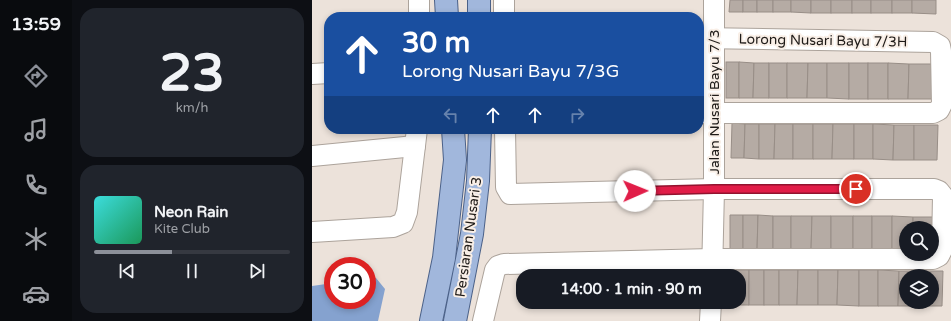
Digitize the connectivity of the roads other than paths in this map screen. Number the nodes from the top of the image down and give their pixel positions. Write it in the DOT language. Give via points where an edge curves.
graph roads {
  1 [pos="419,0"];
  2 [pos="446,0"];
  3 [pos="479,0"];
  4 [pos="504,0"];
  5 [pos="714,0"];
  6 [pos="419,12"];
  7 [pos="447,12"];
  8 [pos="479,12"];
  9 [pos="504,12"];
  10 [pos="706,38"];
  11 [pos="324,73"];
  12 [pos="312,74"];
  13 [pos="706,113"];
  14 [pos="453,134"];
  15 [pos="480,134"];
  16 [pos="505,134"];
  17 [pos="416,137"];
  18 [pos="312,156"];
  19 [pos="714,189"];
  20 [pos="312,232"];
  21 [pos="712,268"];
  22 [pos="711,309"];
  23 [pos="431,321"];
  24 [pos="455,321"];
  25 [pos="483,321"];
  26 [pos="710,321"];
  1 -- 6 [label="street"];
  2 -- 7 [label="main road"];
  3 -- 8 [label="main road"];
  4 -- 9 [label="street"];
  5 -- 10 [label="street, Jalan Nusari Bayu 7/3"];
  10 -- 13 [label="street, Jalan Nusari Bayu 7/3"];
  10 -- 13 [label="street, Lorong Nusari Bayu 7/3H" via="933,42 940,46 941,51 942,104 939,110 933,113"];
  11 -- 12 [label="street"];
  13 -- 19 [label="street, Jalan Nusari Bayu 7/3"];
  14 -- 23 [label="main road, Persiaran Nusari 3" via="455,160 445,250"];
  15 -- 24 [label="main road, Persiaran Nusari 3" via="472,234"];
  16 -- 19 [label="street" via="506,187 510,194"];
  17 -- 18 [label="street"];
  17 -- 20 [label="street" via="407,212 403,223 393,227"];
  19 -- 21 [label="street, Jalan Nusari Bayu 7/3"];
  19 -- 21 [label="street" via="934,189 943,196 942,250 939,256 933,259"];
  21 -- 25 [label="street" via="504,264 495,270"];
  22 -- 26 [label="street"];
}
